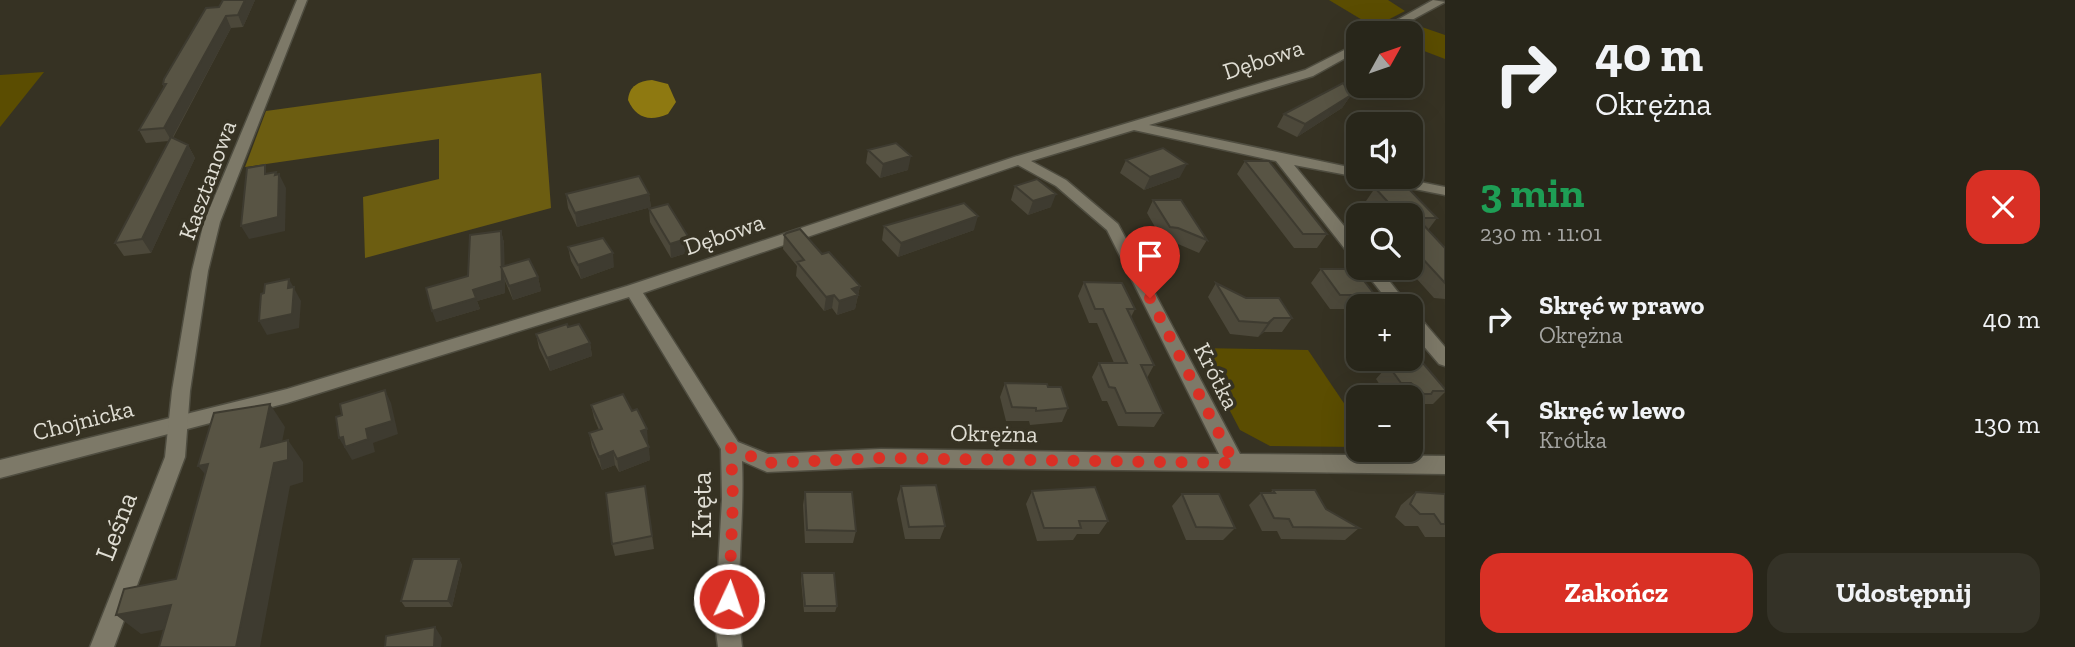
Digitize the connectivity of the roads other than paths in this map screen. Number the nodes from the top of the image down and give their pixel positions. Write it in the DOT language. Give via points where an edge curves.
graph roads {
  1 [pos="302,0"];
  2 [pos="1441,0"];
  3 [pos="1402,21"];
  4 [pos="1346,53"];
  5 [pos="1132,125"];
  6 [pos="1281,158"];
  7 [pos="1019,160"];
  8 [pos="1346,171"];
  9 [pos="1423,187"];
  10 [pos="1445,191"];
  11 [pos="1346,239"];
  12 [pos="1380,280"];
  13 [pos="634,290"];
  14 [pos="1391,294"];
  15 [pos="1423,333"];
  16 [pos="1445,359"];
  17 [pos="178,425"];
  18 [pos="731,448"];
  19 [pos="1234,463"];
  20 [pos="1445,465"];
  21 [pos="0,469"];
  22 [pos="102,647"];
  23 [pos="730,647"];
  1 -- 17 [label="street, Kasztanowa" via="212,222 200,271"];
  2 -- 3 [label="street"];
  4 -- 5 [label="street, Dębowa" via="1309,73"];
  5 -- 6 [label="street"];
  5 -- 7 [label="street, Dębowa"];
  6 -- 8 [label="street"];
  6 -- 11 [label="street"];
  7 -- 13 [label="street, Dębowa"];
  7 -- 19 [label="street, Krótka" via="1061,183 1113,227"];
  9 -- 10 [label="street"];
  12 -- 14 [label="street"];
  13 -- 17 [label="street, Dębowa"];
  13 -- 18 [label="street"];
  15 -- 16 [label="street"];
  17 -- 21 [label="street, Chojnicka"];
  17 -- 22 [label="street, Leśna" via="175,457"];
  18 -- 19 [label="street, Okrężna" via="767,463 881,458"];
  18 -- 23 [label="street, Kręta"];
  19 -- 20 [label="street, Okrężna"];
}
